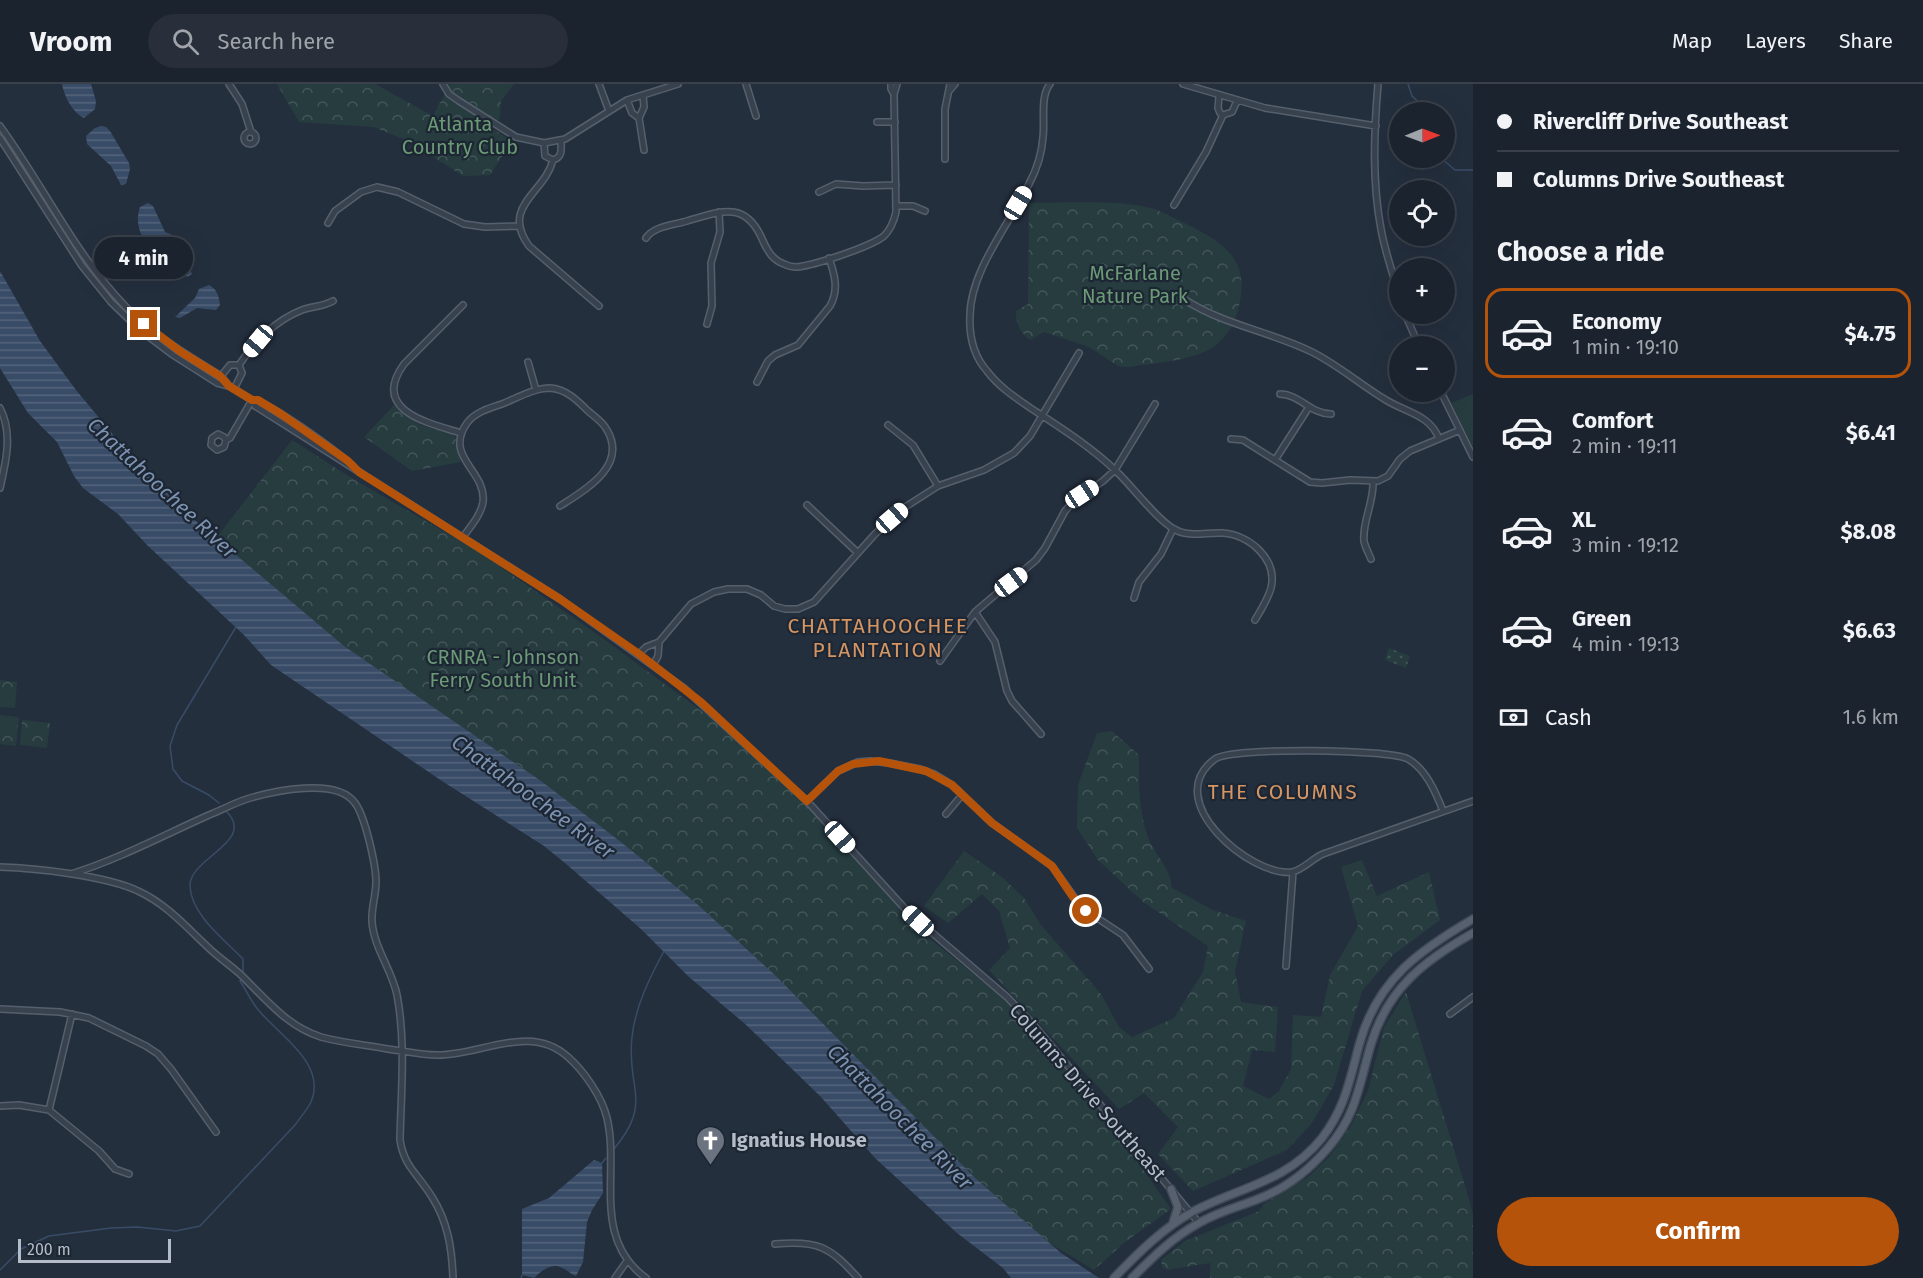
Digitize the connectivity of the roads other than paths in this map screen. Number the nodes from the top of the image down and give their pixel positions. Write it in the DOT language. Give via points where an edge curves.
graph roads {
  1 [pos="229,84"];
  2 [pos="443,84"];
  3 [pos="599,84"];
  4 [pos="678,84"];
  5 [pos="746,84"];
  6 [pos="891,84"];
  7 [pos="897,84"];
  8 [pos="950,84"];
  9 [pos="955,84"];
  10 [pos="1038,84"];
  11 [pos="1050,84"];
  12 [pos="1183,84"];
  13 [pos="1378,84"];
  14 [pos="1045,90"];
  15 [pos="950,92"];
  16 [pos="894,94"];
  17 [pos="643,95"];
  18 [pos="1219,96"];
  19 [pos="627,100"];
  20 [pos="1237,101"];
  21 [pos="609,111"];
  22 [pos="1223,115"];
  23 [pos="756,116"];
  24 [pos="639,118"];
  25 [pos="877,122"];
  26 [pos="895,122"];
  27 [pos="0,126"];
  28 [pos="1376,126"];
  29 [pos="251,132"];
  30 [pos="0,138"];
  31 [pos="561,141"];
  32 [pos="544,143"];
  33 [pos="644,150"];
  34 [pos="945,159"];
  35 [pos="553,160"];
  36 [pos="896,185"];
  37 [pos="819,192"];
  38 [pos="897,206"];
  39 [pos="1174,206"];
  40 [pos="925,211"];
  41 [pos="719,212"];
  42 [pos="328,223"];
  43 [pos="520,226"];
  44 [pos="645,238"];
  45 [pos="829,258"];
  46 [pos="1389,260"];
  47 [pos="1182,294"];
  48 [pos="333,301"];
  49 [pos="464,305"];
  50 [pos="599,306"];
  51 [pos="707,324"];
  52 [pos="1078,353"];
  53 [pos="528,362"];
  54 [pos="239,365"];
  55 [pos="220,376"];
  56 [pos="757,382"];
  57 [pos="231,387"];
  58 [pos="537,390"];
  59 [pos="1280,394"];
  60 [pos="252,400"];
  61 [pos="1446,402"];
  62 [pos="1155,404"];
  63 [pos="1309,407"];
  64 [pos="0,408"];
  65 [pos="1331,414"];
  66 [pos="1041,415"];
  67 [pos="888,425"];
  68 [pos="1460,430"];
  69 [pos="461,434"];
  70 [pos="1231,439"];
  71 [pos="1439,439"];
  72 [pos="226,440"];
  73 [pos="1473,457"];
  74 [pos="1275,460"];
  75 [pos="1115,470"];
  76 [pos="1372,482"];
  77 [pos="938,486"];
  78 [pos="0,488"];
  79 [pos="807,505"];
  80 [pos="560,506"];
  81 [pos="1173,529"];
  82 [pos="463,537"];
  83 [pos="858,553"];
  84 [pos="1371,559"];
  85 [pos="1280,577"];
  86 [pos="1272,578"];
  87 [pos="1134,598"];
  88 [pos="975,612"];
  89 [pos="1255,620"];
  90 [pos="659,642"];
  91 [pos="639,654"];
  92 [pos="940,661"];
  93 [pos="653,665"];
  94 [pos="1041,734"];
  95 [pos="962,795"];
  96 [pos="807,801"];
  97 [pos="1473,801"];
  98 [pos="1443,811"];
  99 [pos="946,814"];
  100 [pos="0,867"];
  101 [pos="1293,872"];
  102 [pos="65,874"];
  103 [pos="1473,919"];
  104 [pos="1473,933"];
  105 [pos="1286,966"];
  106 [pos="1149,969"];
  107 [pos="1473,997"];
  108 [pos="0,1009"];
  109 [pos="72,1014"];
  110 [pos="1450,1014"];
  111 [pos="402,1051"];
  112 [pos="0,1106"];
  113 [pos="49,1110"];
  114 [pos="216,1132"];
  115 [pos="129,1174"];
  116 [pos="1171,1189"];
  117 [pos="1191,1212"];
  118 [pos="1199,1223"];
  119 [pos="1172,1224"];
  120 [pos="775,1244"];
  121 [pos="627,1261"];
  122 [pos="1115,1277"];
  123 [pos="453,1278"];
  124 [pos="615,1278"];
  125 [pos="646,1278"];
  126 [pos="858,1278"];
  127 [pos="1132,1278"];
  1 -- 29 [label="street" via="242,104"];
  2 -- 32 [label="street" via="449,94 516,137"];
  3 -- 21 [label="street"];
  4 -- 17 [label="street"];
  5 -- 23 [label="street"];
  6 -- 16 [label="street"];
  7 -- 16 [label="street"];
  8 -- 15 [label="street"];
  9 -- 15 [label="street"];
  10 -- 14 [label="street"];
  11 -- 14 [label="street"];
  12 -- 18 [label="street"];
  13 -- 28 [label="street"];
  14 -- 66 [label="street" via="1043,138 1035,170 988,256 969,313 973,346 985,370"];
  15 -- 34 [label="street" via="945,109"];
  16 -- 26 [label="street"];
  17 -- 19 [label="street"];
  17 -- 24 [label="street" via="644,107"];
  18 -- 20 [label="street"];
  18 -- 22 [label="street" via="1218,108"];
  19 -- 21 [label="street"];
  19 -- 24 [label="street" via="632,113"];
  20 -- 22 [label="street" via="1232,112"];
  20 -- 28 [label="street"];
  21 -- 31 [label="street"];
  22 -- 39 [label="street"];
  24 -- 33 [label="street"];
  25 -- 26 [label="street"];
  26 -- 36 [label="street"];
  27 -- 55 [label="street, Columns Drive Southeast" via="74,240 114,293 154,332"];
  28 -- 46 [label="street" via="1379,214"];
  30 -- 57 [label="street, Columns Drive Southeast" via="88,275 111,302 173,355 217,383"];
  31 -- 32 [label="street"];
  31 -- 35 [label="street" via="561,153"];
  32 -- 35 [label="street" via="546,156"];
  35 -- 43 [label="street" via="524,203"];
  36 -- 37 [label="street" via="836,184"];
  36 -- 38 [label="street"];
  38 -- 40 [label="street"];
  38 -- 45 [label="street" via="891,229 885,234 873,243"];
  41 -- 44 [label="street" via="653,230"];
  41 -- 45 [label="street" via="739,212 750,219 770,255 781,263 798,267"];
  41 -- 51 [label="street" via="720,232 711,263 712,306"];
  42 -- 43 [label="street" via="335,211 361,192 377,188 398,192 464,224"];
  43 -- 50 [label="street" via="529,246"];
  45 -- 56 [label="street" via="836,285 830,306 798,345 768,361"];
  47 -- 71 [label="street" via="1185,300 1219,318 1314,353 1386,400 1432,424"];
  48 -- 54 [label="street" via="300,311 276,325"];
  49 -- 69 [label="street" via="404,364 398,372 395,390 398,403 408,414"];
  52 -- 66 [label="street"];
  53 -- 58 [label="street"];
  54 -- 55 [label="street" via="230,364"];
  54 -- 57 [label="street" via="242,373"];
  55 -- 57 [label="street, Columns Drive Southeast"];
  57 -- 60 [label="street, Columns Drive Southeast"];
  58 -- 69 [label="street" via="479,413"];
  58 -- 80 [label="street" via="554,389 571,395 602,424 612,442 609,462 600,479"];
  59 -- 63 [label="street" via="1292,396"];
  60 -- 72 [label="street"];
  60 -- 82 [label="street, Columns Drive Southeast" via="255,406"];
  61 -- 68 [label="street"];
  62 -- 75 [label="street"];
  63 -- 65 [label="street"];
  63 -- 74 [label="street"];
  64 -- 78 [label="street" via="8,436"];
  66 -- 75 [label="street"];
  66 -- 77 [label="street" via="1022,446 1006,459"];
  67 -- 77 [label="street" via="913,445"];
  68 -- 71 [label="street"];
  68 -- 73 [label="street"];
  69 -- 82 [label="street" via="461,453 483,496 478,514"];
  70 -- 74 [label="street" via="1243,440"];
  71 -- 76 [label="street" via="1410,451 1388,476"];
  74 -- 76 [label="street" via="1310,482"];
  75 -- 81 [label="street"];
  75 -- 88 [label="street" via="1073,502 1036,560"];
  76 -- 84 [label="street" via="1364,535"];
  77 -- 83 [label="street" via="902,509"];
  79 -- 83 [label="street"];
  81 -- 86 [label="street" via="1192,535 1227,534 1241,539 1261,552"];
  81 -- 87 [label="street" via="1161,554 1139,582"];
  82 -- 91 [label="street, Columns Drive Southeast"];
  83 -- 90 [label="street" via="814,602 803,608 779,608 747,589 714,592 686,609"];
  85 -- 86 [label="street"];
  86 -- 89 [label="street" via="1268,596"];
  88 -- 92 [label="street"];
  88 -- 94 [label="street" via="995,642 1012,701"];
  90 -- 91 [label="street" via="646,646"];
  90 -- 93 [label="street"];
  91 -- 93 [label="street, Columns Drive Southeast"];
  93 -- 96 [label="street, Columns Drive Southeast" via="702,703"];
  95 -- 96 [label="street" via="926,771 870,761 838,771"];
  95 -- 99 [label="street"];
  95 -- 106 [label="street" via="992,823 1052,866 1082,908 1122,935"];
  96 -- 116 [label="street, Columns Drive Southeast" via="908,912 1033,1024"];
  97 -- 98 [label="street"];
  98 -- 101 [label="street" via="1320,856"];
  98 -- 101 [label="street" via="1419,768 1408,759 1391,754 1241,753 1217,758 1209,764 1196,788 1209,824 1257,863"];
  100 -- 102 [label="street"];
  101 -- 105 [label="street"];
  102 -- 111 [label="street" via="139,891 165,908 279,1013 303,1029 334,1040"];
  102 -- 111 [label="street" via="244,800 288,790 328,788 346,794 360,812 374,861 373,929 396,991"];
  103 -- 117 [label="main road" via="1422,951 1388,984 1364,1030 1344,1101 1314,1146 1268,1181"];
  104 -- 118 [label="main road" via="1417,970 1392,999 1375,1032 1354,1106 1328,1148 1279,1189"];
  107 -- 110 [label="street"];
  108 -- 109 [label="street"];
  109 -- 113 [label="street"];
  109 -- 114 [label="street" via="107,1025 158,1054"];
  111 -- 121 [label="street" via="451,1055 522,1041 549,1046 570,1058 599,1099 606,1117 612,1221"];
  111 -- 123 [label="street" via="402,1152 446,1225"];
  112 -- 113 [label="street"];
  113 -- 115 [label="street" via="115,1169"];
  116 -- 117 [label="street, Columns Drive Southeast"];
  116 -- 119 [label="main road" via="1178,1207"];
  117 -- 118 [label="street, Columns Drive Southeast"];
  117 -- 119 [label="main road"];
  118 -- 127 [label="main road" via="1172,1240"];
  119 -- 122 [label="main road"];
  120 -- 126 [label="street" via="792,1242 823,1247 839,1257"];
  121 -- 124 [label="street"];
  121 -- 125 [label="street"];
}
